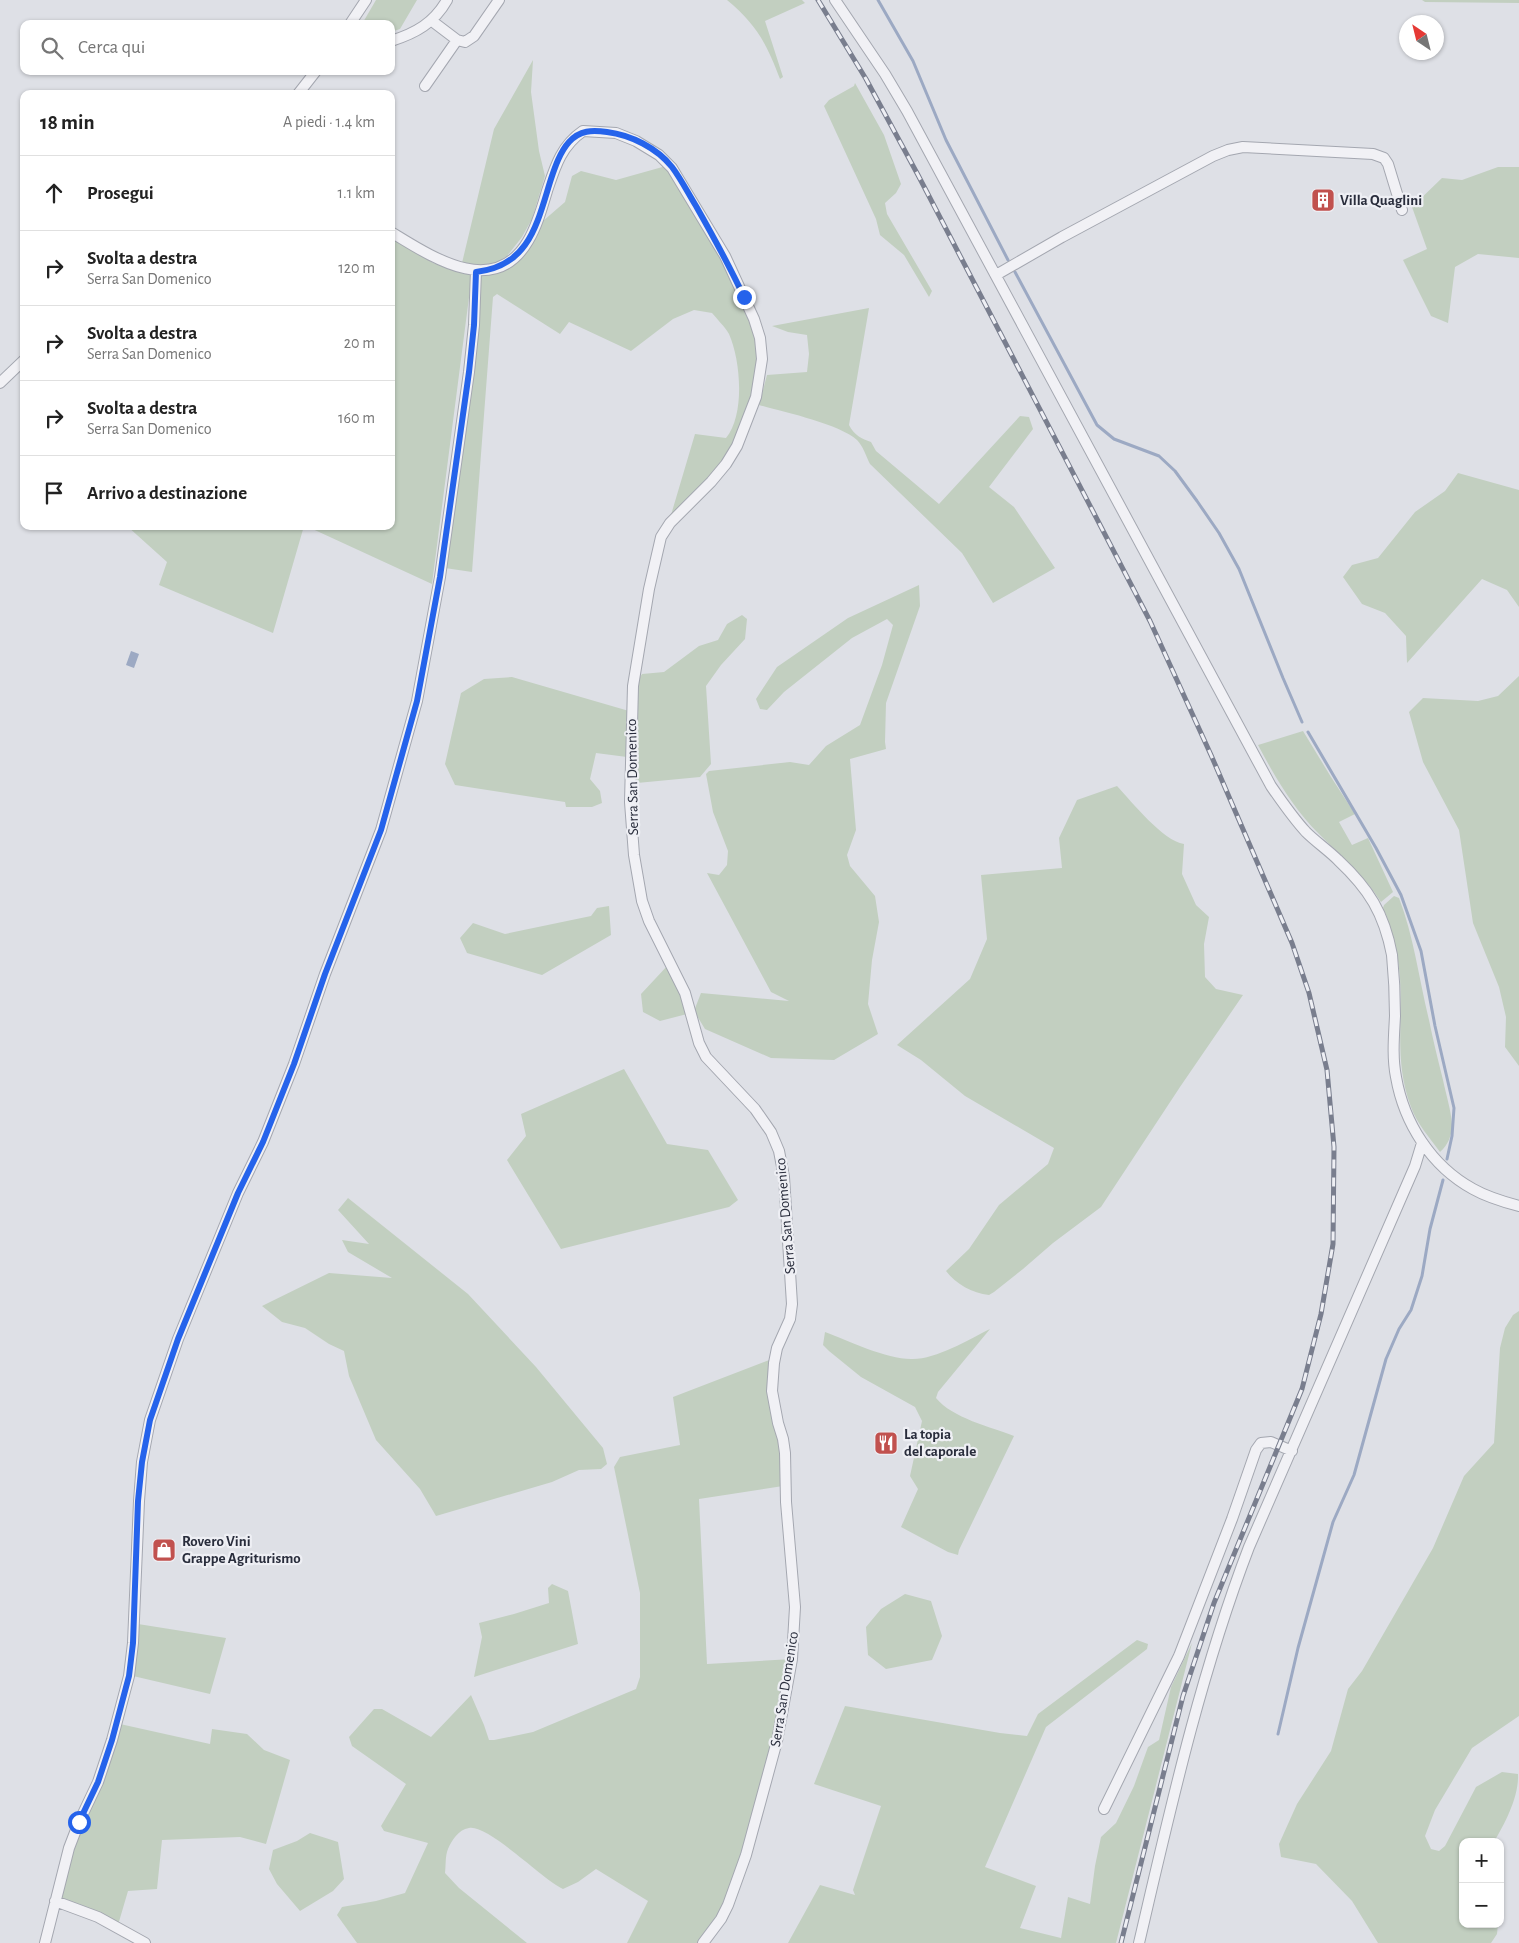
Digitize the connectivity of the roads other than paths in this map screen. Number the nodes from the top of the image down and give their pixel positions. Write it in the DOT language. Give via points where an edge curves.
graph roads {
  1 [pos="366,0"];
  2 [pos="447,0"];
  3 [pos="499,0"];
  4 [pos="835,0"];
  5 [pos="353,20"];
  6 [pos="432,21"];
  7 [pos="395,39"];
  8 [pos="457,40"];
  9 [pos="313,75"];
  10 [pos="425,86"];
  11 [pos="301,90"];
  12 [pos="1402,210"];
  13 [pos="395,234"];
  14 [pos="476,272"];
  15 [pos="996,275"];
  16 [pos="20,364"];
  17 [pos="0,383"];
  18 [pos="1422,1143"];
  19 [pos="1519,1206"];
  20 [pos="1292,1451"];
  21 [pos="1104,1809"];
  22 [pos="55,1901"];
  23 [pos="45,1943"];
  24 [pos="145,1943"];
  25 [pos="703,1943"];
  26 [pos="1139,1943"];
  1 -- 5 [label="street"];
  2 -- 6 [label="street"];
  3 -- 8 [label="street" via="474,36 465,42"];
  4 -- 15 [label="street" via="907,111"];
  6 -- 7 [label="street"];
  6 -- 8 [label="street"];
  8 -- 10 [label="street"];
  9 -- 11 [label="street"];
  12 -- 15 [label="street" via="1388,164 1384,158 1374,154 1243,147 1214,156"];
  13 -- 14 [label="street" via="448,263"];
  14 -- 22 [label="street" via="469,372 440,577 417,701 381,830 294,1064 178,1339 150,1420 138,1501 129,1676 110,1748 69,1848"];
  14 -- 25 [label="street, Serra San Domenico" via="504,265 520,253 537,223 556,165 568,143 583,131 616,133 651,149 672,168 725,256 760,338 761,367 756,397 737,446 711,482 661,537 632,686 630,802 642,901 685,993 706,1057 755,1109 779,1151 784,1178 792,1296 790,1319 781,1334 774,1363 772,1391 783,1439 795,1607 792,1659 777,1740 746,1855 722,1918"];
  15 -- 18 [label="street" via="1271,786 1290,813 1357,879 1376,904 1392,955 1395,1076 1405,1112"];
  16 -- 17 [label="street"];
  18 -- 19 [label="street" via="1444,1168 1473,1190"];
  18 -- 20 [label="street" via="1411,1176"];
  20 -- 21 [label="street" via="1271,1442 1261,1443 1256,1450 1179,1656"];
  20 -- 26 [label="street" via="1245,1557 1216,1644 1164,1834"];
  22 -- 23 [label="street"];
  22 -- 24 [label="street" via="98,1917"];
}
